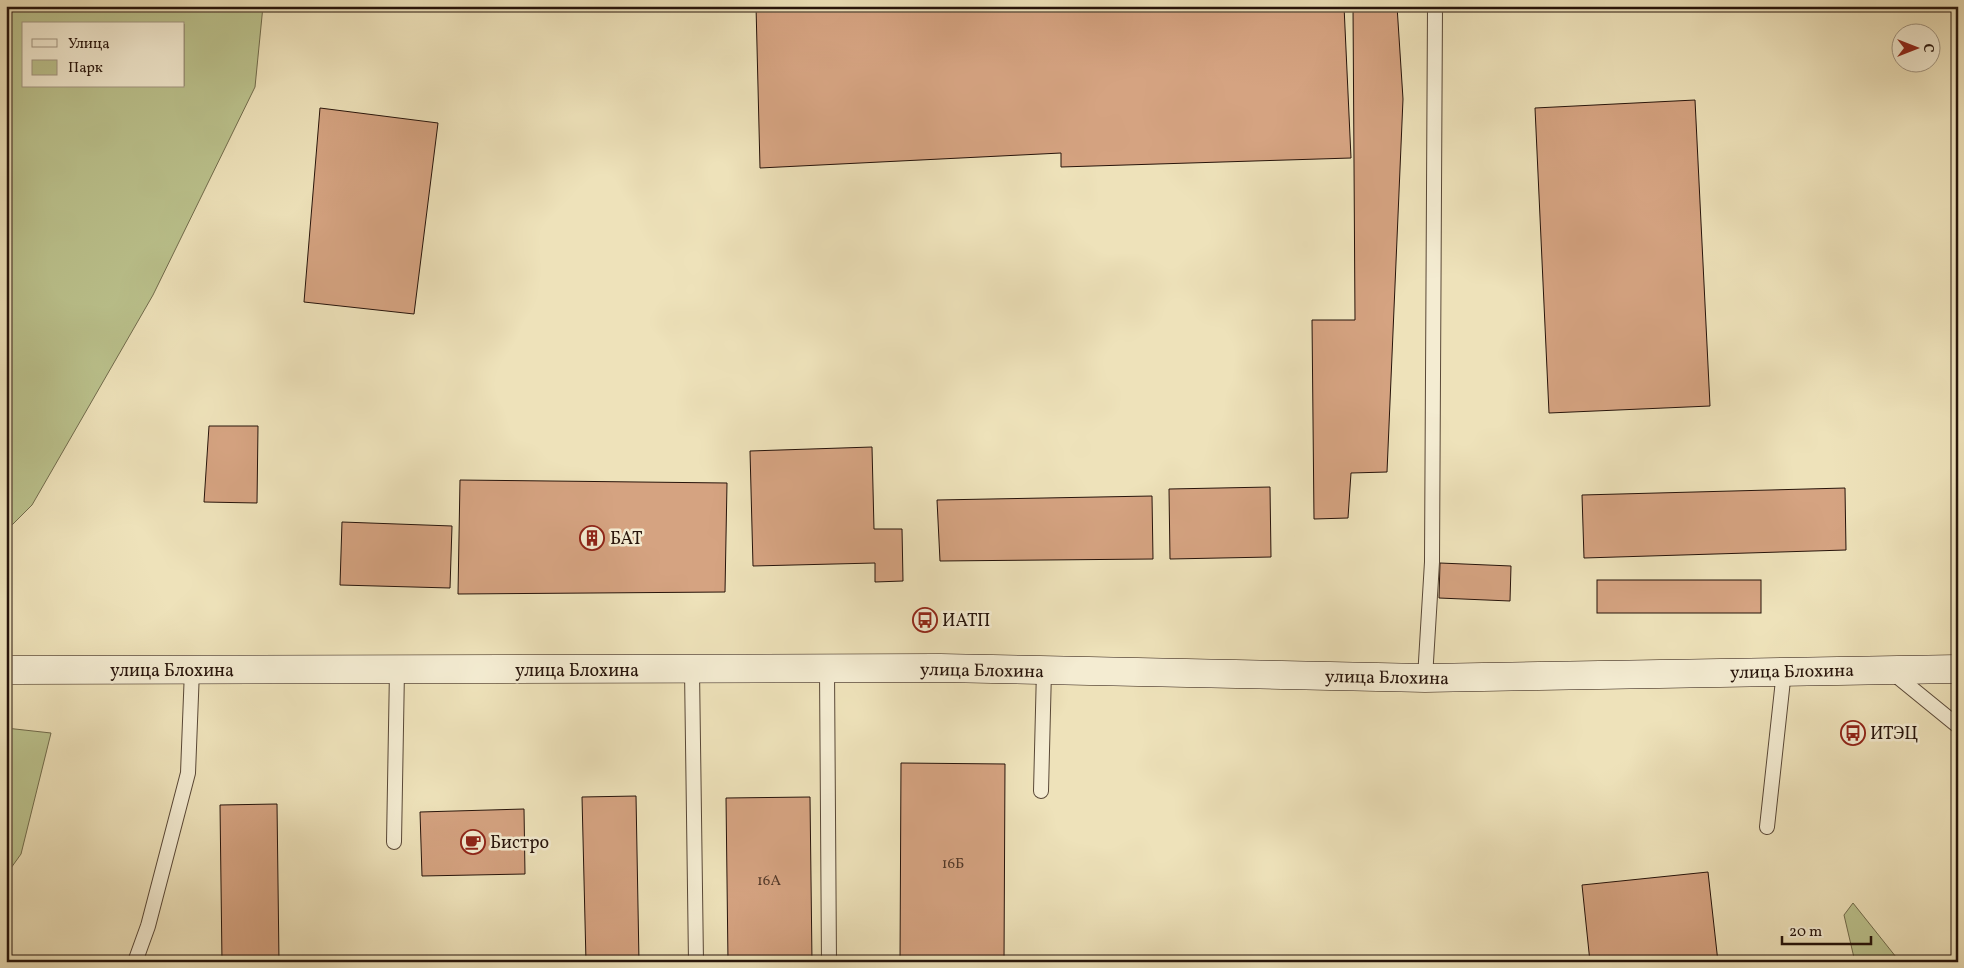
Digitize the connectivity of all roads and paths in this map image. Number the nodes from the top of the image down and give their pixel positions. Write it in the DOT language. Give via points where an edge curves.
graph roads {
  1 [pos="1435,6"];
  2 [pos="1889,669"];
  3 [pos="6,670"];
  4 [pos="192,670"];
  5 [pos="397,670"];
  6 [pos="692,670"];
  7 [pos="827,670"];
  8 [pos="1044,670"];
  9 [pos="1958,670"];
  10 [pos="1784,671"];
  11 [pos="1425,678"];
  12 [pos="1958,726"];
  13 [pos="1042,791"];
  14 [pos="1766,827"];
  15 [pos="394,842"];
  16 [pos="135,962"];
  17 [pos="696,962"];
  18 [pos="828,962"];
  1 -- 11 [label="lane" via="1432,562"];
  2 -- 9 [label="street, улица Блохина"];
  2 -- 10 [label="street, улица Блохина"];
  2 -- 12 [label="lane"];
  3 -- 4 [label="street, улица Блохина"];
  4 -- 5 [label="street, улица Блохина"];
  4 -- 16 [label="lane" via="188,773 148,926"];
  5 -- 6 [label="street, улица Блохина"];
  5 -- 15 [label="lane"];
  6 -- 7 [label="street, улица Блохина"];
  6 -- 17 [label="lane"];
  7 -- 8 [label="street, улица Блохина"];
  7 -- 18 [label="lane"];
  8 -- 11 [label="street, улица Блохина"];
  8 -- 13 [label="lane"];
  10 -- 11 [label="street, улица Блохина"];
  10 -- 14 [label="lane"];
}
